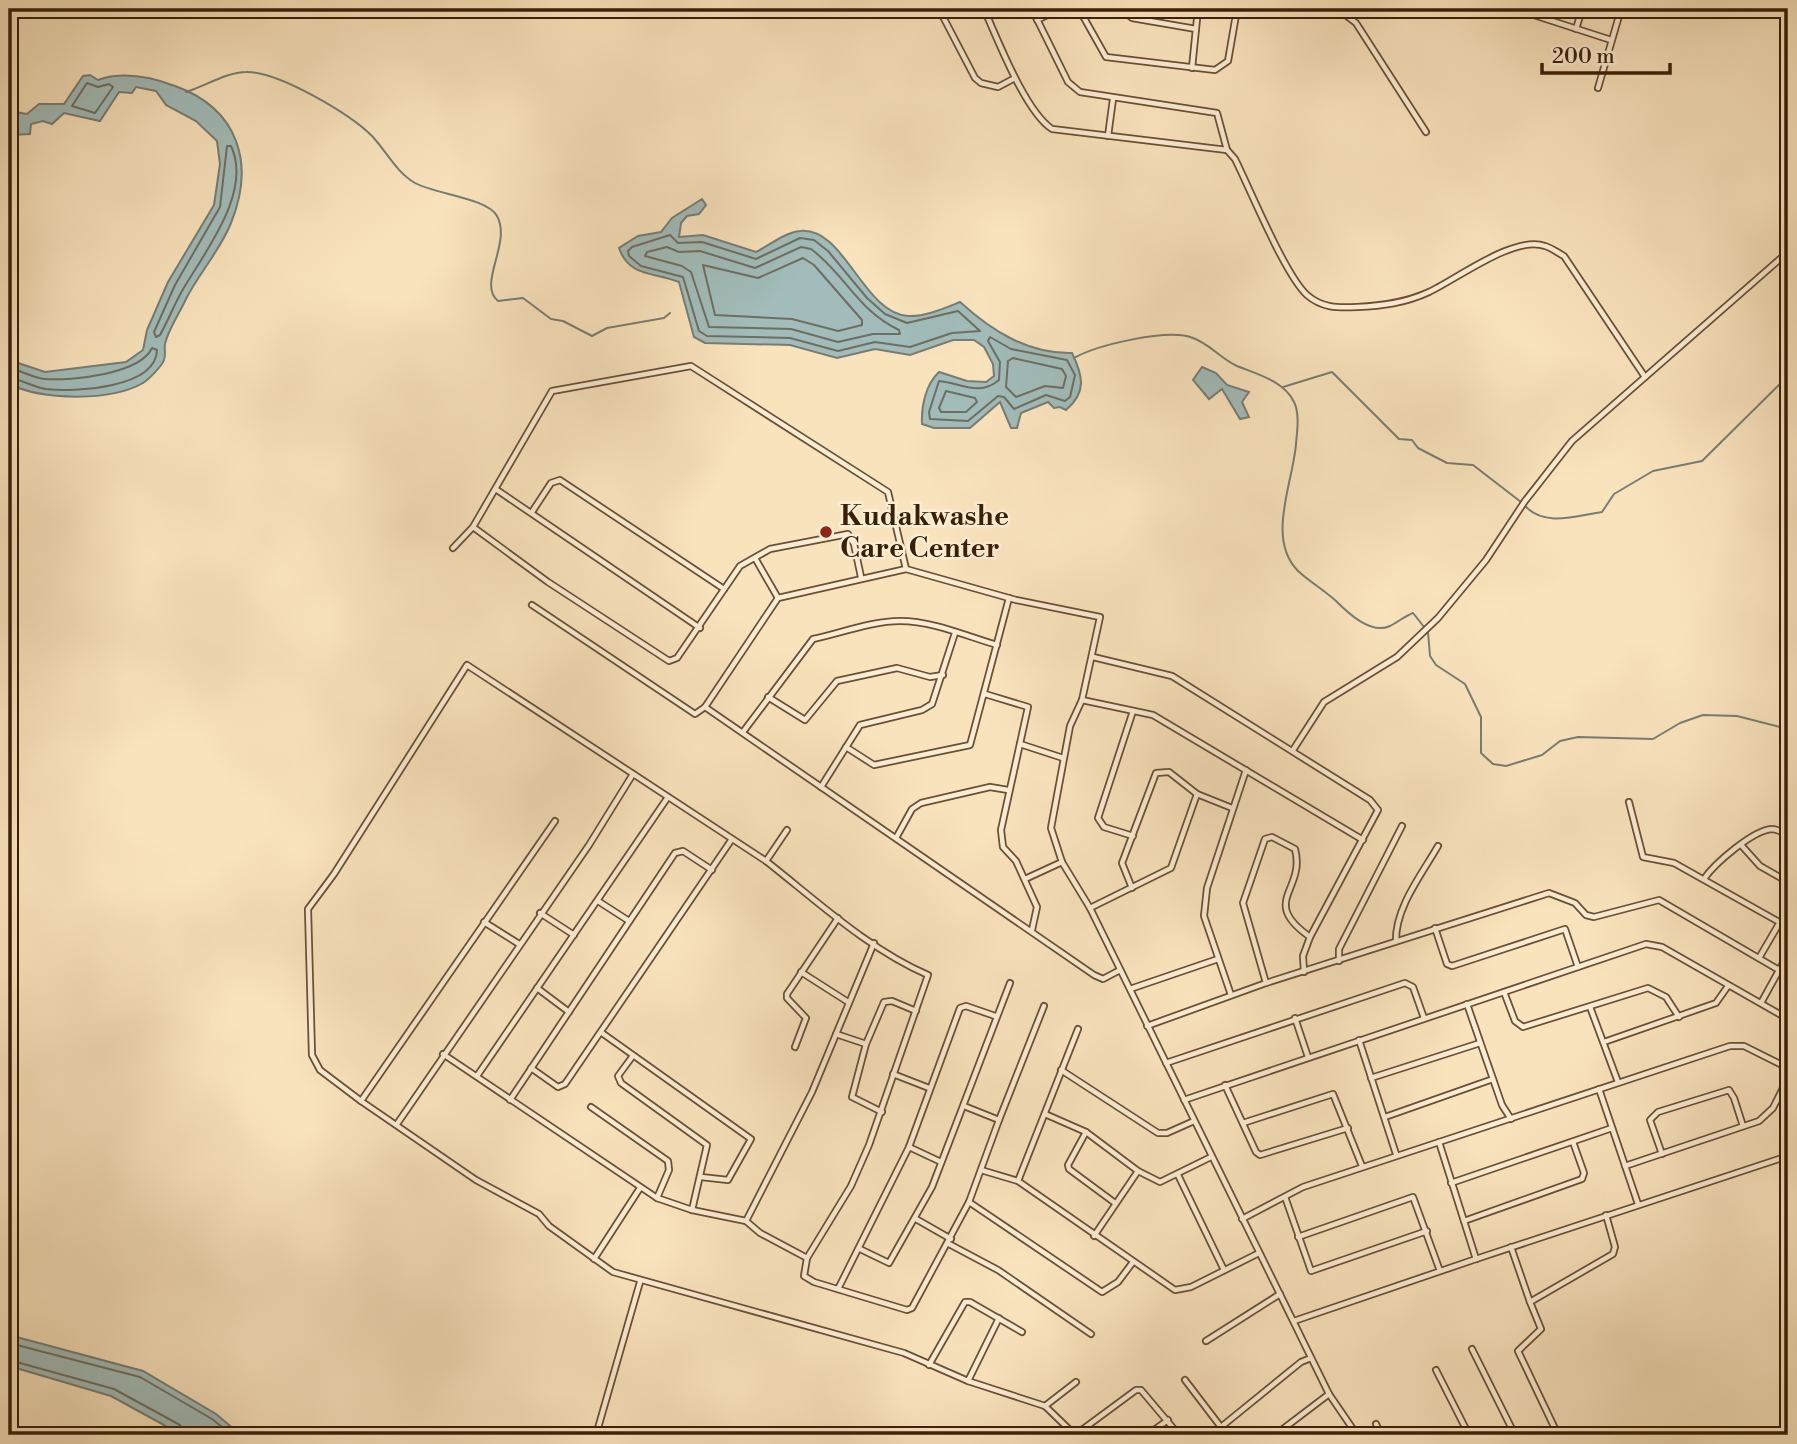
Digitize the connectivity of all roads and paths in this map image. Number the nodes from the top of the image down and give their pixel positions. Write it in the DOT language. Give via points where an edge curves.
graph roads {
  1 [pos="939,9"];
  2 [pos="984,9"];
  3 [pos="1032,9"];
  4 [pos="1060,9"];
  5 [pos="1079,9"];
  6 [pos="1121,9"];
  7 [pos="1198,9"];
  8 [pos="1237,9"];
  9 [pos="1338,9"];
  10 [pos="1515,9"];
  11 [pos="1539,9"];
  12 [pos="1582,9"];
  13 [pos="1621,9"];
  14 [pos="1537,16"];
  15 [pos="1038,20"];
  16 [pos="1196,29"];
  17 [pos="1576,29"];
  18 [pos="1611,40"];
  19 [pos="1192,68"];
  20 [pos="1016,78"];
  21 [pos="1598,88"];
  22 [pos="1114,99"];
  23 [pos="1426,131"];
  24 [pos="1108,136"];
  25 [pos="1227,150"];
  26 [pos="1788,252"];
  27 [pos="1645,377"];
  28 [pos="497,490"];
  29 [pos="532,512"];
  30 [pos="473,527"];
  31 [pos="453,548"];
  32 [pos="754,558"];
  33 [pos="906,569"];
  34 [pos="861,577"];
  35 [pos="724,589"];
  36 [pos="778,598"];
  37 [pos="1009,598"];
  38 [pos="532,606"];
  39 [pos="699,628"];
  40 [pos="955,633"];
  41 [pos="997,645"];
  42 [pos="1093,657"];
  43 [pos="943,675"];
  44 [pos="985,694"];
  45 [pos="768,696"];
  46 [pos="1082,699"];
  47 [pos="705,707"];
  48 [pos="1133,710"];
  49 [pos="743,732"];
  50 [pos="1020,744"];
  51 [pos="846,747"];
  52 [pos="1293,750"];
  53 [pos="1063,758"];
  54 [pos="1246,769"];
  55 [pos="633,774"];
  56 [pos="821,787"];
  57 [pos="1008,790"];
  58 [pos="1197,794"];
  59 [pos="668,797"];
  60 [pos="1629,802"];
  61 [pos="1232,808"];
  62 [pos="555,821"];
  63 [pos="1402,826"];
  64 [pos="787,830"];
  65 [pos="1133,836"];
  66 [pos="1788,836"];
  67 [pos="896,838"];
  68 [pos="732,839"];
  69 [pos="1363,839"];
  70 [pos="1438,846"];
  71 [pos="1742,846"];
  72 [pos="766,861"];
  73 [pos="1062,862"];
  74 [pos="712,870"];
  75 [pos="1025,879"];
  76 [pos="1704,879"];
  77 [pos="1788,882"];
  78 [pos="1132,888"];
  79 [pos="598,901"];
  80 [pos="1090,908"];
  81 [pos="540,913"];
  82 [pos="838,918"];
  83 [pos="629,921"];
  84 [pos="484,922"];
  85 [pos="1780,922"];
  86 [pos="1788,928"];
  87 [pos="1435,929"];
  88 [pos="1032,930"];
  89 [pos="574,935"];
  90 [pos="1310,937"];
  91 [pos="1396,941"];
  92 [pos="874,943"];
  93 [pos="519,944"];
  94 [pos="1788,954"];
  95 [pos="1759,958"];
  96 [pos="1218,959"];
  97 [pos="1339,961"];
  98 [pos="1578,967"];
  99 [pos="1120,970"];
  100 [pos="1779,970"];
  101 [pos="802,972"];
  102 [pos="1304,972"];
  103 [pos="1010,983"];
  104 [pos="1266,983"];
  105 [pos="1728,986"];
  106 [pos="537,988"];
  107 [pos="1129,989"];
  108 [pos="1504,992"];
  109 [pos="1231,995"];
  110 [pos="848,1002"];
  111 [pos="1761,1003"];
  112 [pos="1467,1004"];
  113 [pos="1044,1006"];
  114 [pos="1590,1007"];
  115 [pos="916,1011"];
  116 [pos="569,1012"];
  117 [pos="995,1016"];
  118 [pos="1679,1017"];
  119 [pos="1295,1018"];
  120 [pos="1424,1018"];
  121 [pos="1788,1019"];
  122 [pos="1147,1026"];
  123 [pos="1078,1029"];
  124 [pos="602,1033"];
  125 [pos="836,1034"];
  126 [pos="1359,1040"];
  127 [pos="1604,1042"];
  128 [pos="1480,1043"];
  129 [pos="866,1044"];
  130 [pos="794,1047"];
  131 [pos="443,1054"];
  132 [pos="632,1057"];
  133 [pos="1308,1057"];
  134 [pos="1166,1063"];
  135 [pos="531,1068"];
  136 [pos="1788,1068"];
  137 [pos="1061,1070"];
  138 [pos="894,1074"];
  139 [pos="477,1076"];
  140 [pos="1788,1078"];
  141 [pos="1371,1079"];
  142 [pos="1493,1080"];
  143 [pos="1618,1082"];
  144 [pos="1225,1085"];
  145 [pos="929,1088"];
  146 [pos="1599,1089"];
  147 [pos="510,1100"];
  148 [pos="1184,1100"];
  149 [pos="361,1101"];
  150 [pos="964,1106"];
  151 [pos="591,1107"];
  152 [pos="882,1112"];
  153 [pos="1045,1114"];
  154 [pos="1384,1117"];
  155 [pos="999,1119"];
  156 [pos="1511,1119"];
  157 [pos="1194,1121"];
  158 [pos="1243,1123"];
  159 [pos="396,1125"];
  160 [pos="1743,1126"];
  161 [pos="1348,1128"];
  162 [pos="1612,1128"];
  163 [pos="1086,1132"];
  164 [pos="1438,1142"];
  165 [pos="1573,1142"];
  166 [pos="909,1147"];
  167 [pos="1396,1154"];
  168 [pos="1662,1154"];
  169 [pos="1788,1156"];
  170 [pos="1211,1157"];
  171 [pos="941,1162"];
  172 [pos="1362,1166"];
  173 [pos="1625,1166"];
  174 [pos="981,1170"];
  175 [pos="1138,1171"];
  176 [pos="1178,1175"];
  177 [pos="701,1177"];
  178 [pos="1017,1181"];
  179 [pos="1451,1183"];
  180 [pos="640,1188"];
  181 [pos="1285,1197"];
  182 [pos="657,1198"];
  183 [pos="969,1202"];
  184 [pos="1115,1203"];
  185 [pos="1639,1204"];
  186 [pos="692,1210"];
  187 [pos="1606,1215"];
  188 [pos="916,1219"];
  189 [pos="1242,1219"];
  190 [pos="746,1221"];
  191 [pos="1464,1221"];
  192 [pos="1427,1231"];
  193 [pos="1094,1236"];
  194 [pos="1298,1237"];
  195 [pos="950,1241"];
  196 [pos="1511,1247"];
  197 [pos="860,1249"];
  198 [pos="1259,1253"];
  199 [pos="807,1258"];
  200 [pos="594,1259"];
  201 [pos="1476,1259"];
  202 [pos="1133,1262"];
  203 [pos="1224,1270"];
  204 [pos="1440,1272"];
  205 [pos="640,1282"];
  206 [pos="838,1289"];
  207 [pos="1280,1294"];
  208 [pos="1530,1302"];
  209 [pos="999,1318"];
  210 [pos="1294,1321"];
  211 [pos="1022,1332"];
  212 [pos="1091,1334"];
  213 [pos="1206,1341"];
  214 [pos="1472,1349"];
  215 [pos="1311,1358"];
  216 [pos="929,1365"];
  217 [pos="1436,1370"];
  218 [pos="1185,1380"];
  219 [pos="968,1381"];
  220 [pos="1076,1382"];
  221 [pos="1329,1394"];
  222 [pos="1045,1406"];
  223 [pos="1168,1420"];
  224 [pos="1376,1424"];
  225 [pos="1221,1427"];
  226 [pos="596,1435"];
  227 [pos="1075,1435"];
  228 [pos="1147,1435"];
  229 [pos="1179,1435"];
  230 [pos="1227,1435"];
  231 [pos="1275,1435"];
  232 [pos="1357,1435"];
  233 [pos="1381,1435"];
  234 [pos="1469,1435"];
  235 [pos="1514,1435"];
  236 [pos="1558,1435"];
  1 -- 20 [label="street" via="981,83 998,87"];
  2 -- 20 [label="street"];
  3 -- 15 [label="street"];
  4 -- 15 [label="street"];
  5 -- 19 [label="street" via="1106,57"];
  6 -- 16 [label="street" via="1132,18"];
  7 -- 16 [label="street"];
  8 -- 19 [label="street" via="1226,64 1215,70"];
  9 -- 23 [label="street" via="1356,23"];
  10 -- 14 [label="street"];
  11 -- 14 [label="street"];
  12 -- 17 [label="street"];
  13 -- 18 [label="street"];
  14 -- 17 [label="street"];
  15 -- 22 [label="street" via="1073,87"];
  16 -- 19 [label="street"];
  17 -- 18 [label="street"];
  18 -- 21 [label="street"];
  20 -- 24 [label="street" via="1052,129"];
  22 -- 24 [label="street"];
  22 -- 25 [label="street" via="1217,113"];
  24 -- 25 [label="street"];
  25 -- 27 [label="street" via="1291,270 1305,293 1318,303 1332,308 1391,305 1428,292 1492,256 1543,245 1564,256"];
  26 -- 27 [label="street"];
  27 -- 52 [label="street" via="1572,441 1438,618 1413,644 1324,702"];
  28 -- 29 [label="street"];
  28 -- 30 [label="street"];
  28 -- 33 [label="street" via="556,388 691,366 888,492"];
  29 -- 35 [label="street" via="551,483 560,480"];
  29 -- 39 [label="street"];
  30 -- 31 [label="street"];
  30 -- 39 [label="street" via="669,661"];
  32 -- 34 [label="street" via="771,549 848,534"];
  32 -- 35 [label="street" via="740,566"];
  32 -- 36 [label="street"];
  33 -- 34 [label="street"];
  33 -- 37 [label="street"];
  34 -- 36 [label="street"];
  35 -- 39 [label="street"];
  36 -- 47 [label="street"];
  37 -- 41 [label="street"];
  37 -- 42 [label="street" via="1100,617"];
  38 -- 47 [label="street" via="695,714"];
  40 -- 41 [label="street"];
  40 -- 43 [label="street"];
  40 -- 45 [label="street" via="897,621 813,639"];
  41 -- 44 [label="street"];
  42 -- 46 [label="street"];
  42 -- 52 [label="street" via="1172,676"];
  43 -- 45 [label="street" via="930,677 897,668 837,681 804,720"];
  43 -- 51 [label="street" via="936,699 927,708 860,725"];
  44 -- 50 [label="street" via="1028,707"];
  44 -- 51 [label="street" via="970,745 873,765"];
  45 -- 49 [label="street"];
  46 -- 48 [label="street"];
  46 -- 53 [label="street"];
  47 -- 49 [label="street"];
  48 -- 54 [label="street" via="1153,715"];
  48 -- 65 [label="street" via="1098,818 1104,827"];
  49 -- 56 [label="street"];
  50 -- 53 [label="street"];
  50 -- 57 [label="street"];
  51 -- 56 [label="street"];
  52 -- 69 [label="street" via="1370,800 1378,810"];
  53 -- 73 [label="street" via="1051,828"];
  54 -- 61 [label="street"];
  54 -- 69 [label="street"];
  55 -- 59 [label="street"];
  55 -- 81 [label="street"];
  55 -- 149 [label="street" via="467,665 308,909 312,1055 320,1070"];
  56 -- 67 [label="street"];
  57 -- 67 [label="street" via="990,787 921,803 912,809"];
  57 -- 75 [label="street" via="1002,845"];
  58 -- 61 [label="street"];
  58 -- 65 [label="street" via="1169,772 1156,774"];
  58 -- 78 [label="street" via="1173,865"];
  59 -- 68 [label="street"];
  59 -- 79 [label="street"];
  60 -- 76 [label="street" via="1643,857 1674,863"];
  61 -- 96 [label="street" via="1206,893 1204,920"];
  62 -- 84 [label="street"];
  63 -- 97 [label="street" via="1339,949"];
  64 -- 72 [label="street"];
  65 -- 78 [label="street" via="1122,866"];
  66 -- 71 [label="street" via="1770,830"];
  67 -- 88 [label="street"];
  68 -- 72 [label="street"];
  68 -- 74 [label="street"];
  69 -- 90 [label="street"];
  70 -- 91 [label="street" via="1402,910 1395,927"];
  71 -- 76 [label="street" via="1715,863"];
  71 -- 77 [label="street" via="1760,866"];
  72 -- 82 [label="street"];
  73 -- 75 [label="street"];
  73 -- 80 [label="street"];
  74 -- 83 [label="street" via="683,851 675,853"];
  74 -- 124 [label="street"];
  75 -- 88 [label="street" via="1037,907"];
  76 -- 85 [label="street"];
  78 -- 80 [label="street"];
  79 -- 83 [label="street"];
  79 -- 89 [label="street"];
  80 -- 99 [label="street"];
  81 -- 89 [label="street"];
  81 -- 93 [label="street"];
  82 -- 92 [label="street"];
  82 -- 101 [label="street"];
  83 -- 116 [label="street"];
  84 -- 93 [label="street"];
  84 -- 149 [label="street"];
  85 -- 86 [label="street"];
  85 -- 95 [label="street"];
  87 -- 91 [label="street"];
  87 -- 95 [label="street" via="1549,893 1594,917 1659,900"];
  87 -- 98 [label="street" via="1447,964 1452,966 1565,929"];
  88 -- 99 [label="street" via="1094,975 1103,979"];
  89 -- 106 [label="street"];
  90 -- 102 [label="street" via="1303,956"];
  90 -- 104 [label="street" via="1294,926 1284,910 1299,865 1296,849 1272,837 1265,839 1243,903"];
  91 -- 97 [label="street"];
  92 -- 110 [label="street"];
  92 -- 115 [label="street" via="928,975"];
  93 -- 131 [label="street"];
  94 -- 100 [label="street"];
  95 -- 100 [label="street"];
  96 -- 107 [label="street"];
  96 -- 109 [label="street"];
  97 -- 102 [label="street"];
  98 -- 105 [label="street" via="1654,944"];
  98 -- 108 [label="street"];
  99 -- 107 [label="street"];
  100 -- 111 [label="street"];
  101 -- 110 [label="street"];
  101 -- 130 [label="street" via="787,996 806,1018"];
  102 -- 104 [label="street"];
  103 -- 117 [label="street"];
  104 -- 109 [label="street"];
  105 -- 111 [label="street"];
  105 -- 118 [label="street" via="1718,1002"];
  106 -- 116 [label="street"];
  106 -- 139 [label="street"];
  107 -- 122 [label="street"];
  108 -- 112 [label="street"];
  108 -- 114 [label="street" via="1522,1027"];
  109 -- 122 [label="street"];
  110 -- 125 [label="street"];
  111 -- 121 [label="street"];
  112 -- 120 [label="street"];
  112 -- 128 [label="street"];
  113 -- 155 [label="street"];
  114 -- 118 [label="street" via="1653,988 1666,997"];
  114 -- 127 [label="street"];
  115 -- 129 [label="street" via="884,1002"];
  115 -- 138 [label="street"];
  116 -- 135 [label="street"];
  117 -- 145 [label="street" via="967,1006 960,1008"];
  117 -- 150 [label="street"];
  118 -- 127 [label="street"];
  119 -- 120 [label="street" via="1405,983 1413,987"];
  119 -- 133 [label="street"];
  119 -- 134 [label="street"];
  120 -- 126 [label="street"];
  122 -- 134 [label="street"];
  123 -- 137 [label="street"];
  124 -- 132 [label="street"];
  124 -- 135 [label="street" via="565,1084 558,1087"];
  125 -- 129 [label="street"];
  125 -- 190 [label="street" via="812,1093"];
  126 -- 133 [label="street"];
  126 -- 141 [label="street"];
  127 -- 143 [label="street"];
  128 -- 141 [label="street"];
  128 -- 142 [label="street"];
  129 -- 152 [label="street" via="852,1097"];
  131 -- 139 [label="street"];
  131 -- 159 [label="street"];
  132 -- 177 [label="street" via="618,1076 621,1083 708,1145"];
  132 -- 177 [label="street" via="751,1139 728,1180"];
  133 -- 144 [label="street"];
  134 -- 148 [label="street"];
  135 -- 147 [label="street"];
  136 -- 143 [label="street" via="1735,1045"];
  137 -- 153 [label="street"];
  137 -- 157 [label="street" via="1158,1133"];
  138 -- 145 [label="street"];
  138 -- 152 [label="street"];
  139 -- 147 [label="street"];
  140 -- 160 [label="street" via="1769,1113"];
  141 -- 154 [label="street"];
  142 -- 154 [label="street"];
  142 -- 156 [label="street"];
  143 -- 146 [label="street"];
  144 -- 148 [label="street"];
  144 -- 158 [label="street"];
  145 -- 166 [label="street"];
  146 -- 156 [label="street"];
  146 -- 162 [label="street"];
  147 -- 180 [label="street"];
  148 -- 157 [label="street"];
  149 -- 159 [label="street"];
  150 -- 155 [label="street"];
  150 -- 171 [label="street"];
  151 -- 182 [label="street" via="668,1161 669,1170"];
  152 -- 199 [label="street" via="851,1186"];
  153 -- 163 [label="street"];
  153 -- 178 [label="street"];
  154 -- 167 [label="street"];
  155 -- 174 [label="street"];
  156 -- 164 [label="street"];
  157 -- 170 [label="street"];
  158 -- 161 [label="street" via="1256,1152 1267,1155"];
  158 -- 161 [label="street" via="1334,1094"];
  159 -- 200 [label="street" via="476,1180 539,1214"];
  160 -- 168 [label="street"];
  160 -- 168 [label="street" via="1729,1090 1658,1112 1650,1119"];
  161 -- 172 [label="street"];
  162 -- 165 [label="street"];
  162 -- 173 [label="street"];
  163 -- 175 [label="street"];
  163 -- 184 [label="street" via="1069,1169"];
  164 -- 167 [label="street"];
  164 -- 179 [label="street"];
  165 -- 179 [label="street"];
  165 -- 191 [label="street" via="1582,1179"];
  166 -- 171 [label="street"];
  166 -- 197 [label="street"];
  167 -- 172 [label="street"];
  168 -- 173 [label="street"];
  169 -- 185 [label="street"];
  170 -- 176 [label="street"];
  170 -- 189 [label="street"];
  171 -- 188 [label="street"];
  172 -- 181 [label="street"];
  173 -- 185 [label="street"];
  174 -- 178 [label="street"];
  174 -- 183 [label="street"];
  175 -- 176 [label="street" via="1155,1182"];
  175 -- 184 [label="street"];
  176 -- 203 [label="street"];
  177 -- 186 [label="street"];
  178 -- 193 [label="street"];
  179 -- 191 [label="street"];
  180 -- 182 [label="street"];
  180 -- 200 [label="street"];
  181 -- 189 [label="street"];
  181 -- 194 [label="street"];
  182 -- 186 [label="street"];
  183 -- 195 [label="street"];
  183 -- 202 [label="street" via="1101,1293 1118,1282"];
  184 -- 193 [label="street"];
  185 -- 187 [label="street"];
  186 -- 190 [label="street"];
  187 -- 196 [label="street"];
  187 -- 208 [label="street" via="1613,1254"];
  188 -- 195 [label="street"];
  188 -- 197 [label="street" via="889,1263"];
  189 -- 198 [label="street"];
  190 -- 199 [label="street"];
  191 -- 201 [label="street"];
  192 -- 194 [label="street" via="1314,1271"];
  192 -- 194 [label="street" via="1417,1201 1408,1196"];
  192 -- 204 [label="street"];
  193 -- 202 [label="street"];
  195 -- 206 [label="street" via="909,1309"];
  195 -- 212 [label="street"];
  196 -- 201 [label="street"];
  196 -- 208 [label="street"];
  197 -- 206 [label="street"];
  198 -- 203 [label="street"];
  198 -- 207 [label="street"];
  199 -- 206 [label="street" via="804,1276"];
  200 -- 205 [label="street"];
  201 -- 204 [label="street"];
  202 -- 203 [label="street" via="1178,1291"];
  204 -- 210 [label="street"];
  205 -- 216 [label="street" via="776,1316 904,1353"];
  205 -- 226 [label="street"];
  207 -- 210 [label="street"];
  207 -- 213 [label="street"];
  208 -- 236 [label="street" via="1541,1329 1517,1351"];
  209 -- 211 [label="street"];
  209 -- 216 [label="street" via="970,1302 961,1304"];
  209 -- 219 [label="street"];
  210 -- 215 [label="street"];
  214 -- 235 [label="street"];
  215 -- 221 [label="street"];
  215 -- 225 [label="street"];
  216 -- 219 [label="street"];
  217 -- 234 [label="street"];
  218 -- 225 [label="street"];
  219 -- 222 [label="street"];
  220 -- 222 [label="street"];
  221 -- 231 [label="street"];
  221 -- 232 [label="street"];
  222 -- 227 [label="street"];
  223 -- 227 [label="street" via="1145,1391 1136,1390"];
  223 -- 228 [label="street"];
  223 -- 229 [label="street"];
  224 -- 233 [label="street"];
  225 -- 230 [label="street"];
}
